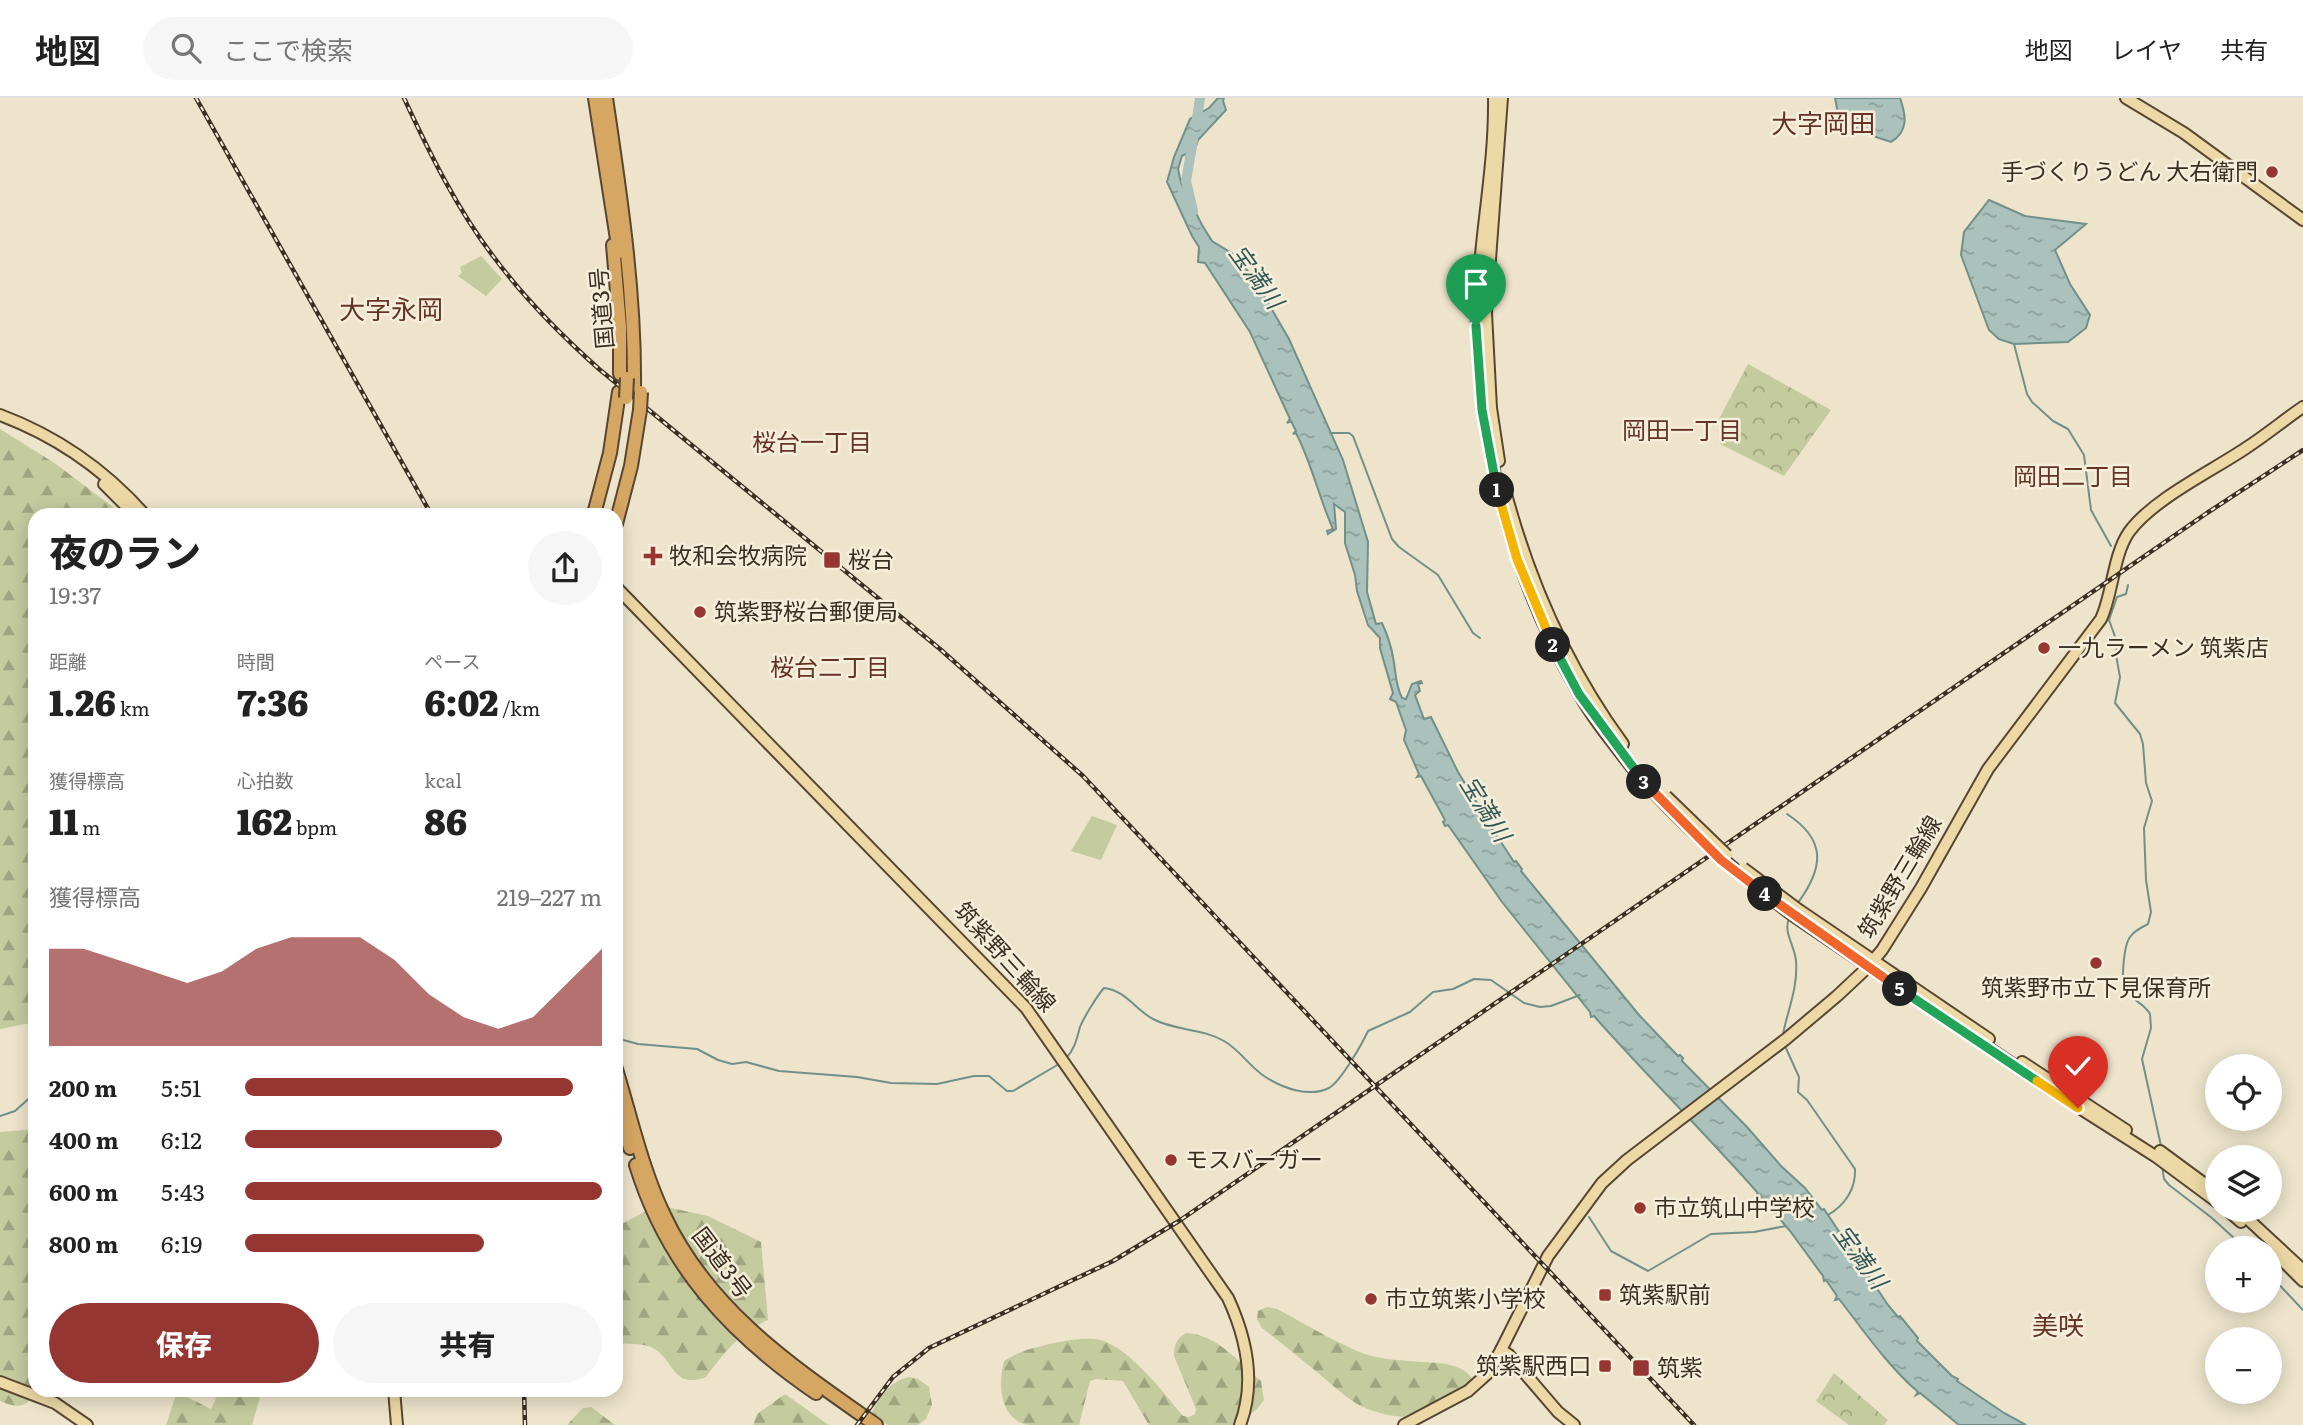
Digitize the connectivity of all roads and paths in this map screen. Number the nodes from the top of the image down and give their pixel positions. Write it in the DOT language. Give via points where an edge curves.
graph roads {
  1 [pos="595,98"];
  2 [pos="606,98"];
  3 [pos="1494,98"];
  4 [pos="1502,98"];
  5 [pos="2126,98"];
  6 [pos="2303,220"];
  7 [pos="618,227"];
  8 [pos="630,382"];
  9 [pos="629,401"];
  10 [pos="2303,407"];
  11 [pos="0,415"];
  12 [pos="0,422"];
  13 [pos="128,508"];
  14 [pos="138,508"];
  15 [pos="596,508"];
  16 [pos="604,508"];
  17 [pos="612,508"];
  18 [pos="620,508"];
  19 [pos="623,593"];
  20 [pos="1640,772"];
  21 [pos="1870,964"];
  22 [pos="623,1092"];
  23 [pos="623,1121"];
  24 [pos="2205,1184"];
  25 [pos="2205,1193"];
  26 [pos="2240,1222"];
  27 [pos="2251,1222"];
  28 [pos="2256,1236"];
  29 [pos="2282,1260"];
  30 [pos="2303,1270"];
  31 [pos="2303,1280"];
  32 [pos="1502,1350"];
  33 [pos="0,1382"];
  34 [pos="28,1393"];
  35 [pos="39,1397"];
  36 [pos="388,1397"];
  37 [pos="394,1397"];
  38 [pos="393,1424"];
  39 [pos="87,1425"];
  40 [pos="862,1425"];
  41 [pos="876,1425"];
  42 [pos="1240,1425"];
  43 [pos="1404,1425"];
  44 [pos="1574,1425"];
  1 -- 7 [label="highway"];
  2 -- 7 [label="highway"];
  3 -- 20 [label="main road" via="1476,326 1482,410 1497,490 1545,630 1579,694"];
  4 -- 20 [label="main road" via="1486,322 1491,408 1504,490 1547,615"];
  5 -- 6 [label="main road"];
  7 -- 8 [label="highway" via="612,243"];
  7 -- 8 [label="highway" via="630,241 641,324"];
  8 -- 9 [label="highway, bridge"];
  8 -- 9 [label="highway"];
  9 -- 15 [label="highway"];
  9 -- 16 [label="highway"];
  9 -- 17 [label="highway" via="624,460"];
  9 -- 18 [label="highway" via="631,466"];
  10 -- 21 [label="main road, 筑紫野三輪線" via="2177,491 2128,534 2101,619 1988,769 1921,888"];
  11 -- 14 [label="main road" via="70,450"];
  12 -- 13 [label="main road" via="68,457"];
  19 -- 42 [label="main road, 筑紫野三輪線" via="1026,1007 1228,1298 1242,1330 1246,1354 1246,1403"];
  20 -- 21 [label="main road, bridge" via="1727,855 1797,913"];
  21 -- 24 [label="main road"];
  21 -- 25 [label="main road"];
  21 -- 32 [label="main road, 筑紫野三輪線" via="1786,1040 1627,1160 1590,1198 1543,1264"];
  22 -- 41 [label="highway, 国道3号" via="652,1189 693,1265 768,1347"];
  23 -- 40 [label="highway, 国道3号" via="655,1218 685,1269 760,1352"];
  26 -- 28 [label="main road"];
  27 -- 30 [label="main road"];
  29 -- 31 [label="main road"];
  32 -- 43 [label="main road, 筑紫野三輪線" via="1487,1374 1468,1391"];
  32 -- 44 [label="main road"];
  33 -- 34 [label="main road"];
  35 -- 39 [label="main road"];
  36 -- 38 [label="main road"];
  37 -- 38 [label="main road"];
}
